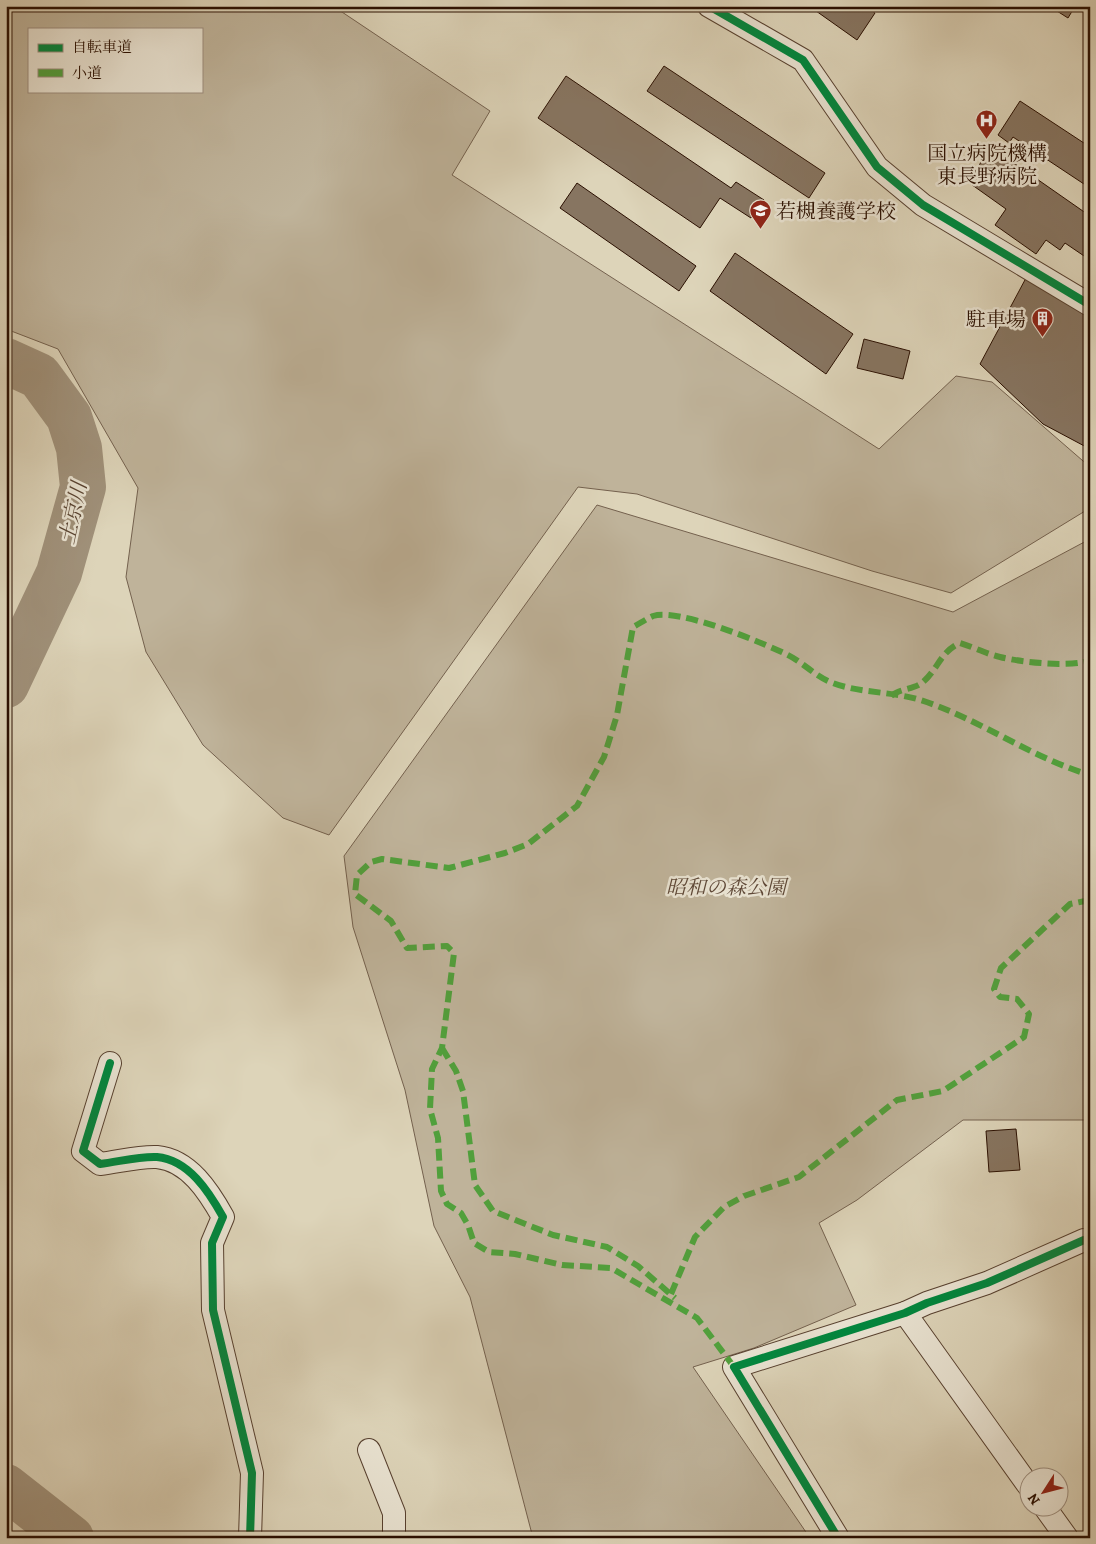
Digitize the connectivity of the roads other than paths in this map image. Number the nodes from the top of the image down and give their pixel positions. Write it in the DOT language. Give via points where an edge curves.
graph roads {
  1 [pos="709,6"];
  2 [pos="1090,305"];
  3 [pos="110,1063"];
  4 [pos="1090,1242"];
  5 [pos="905,1313"];
  6 [pos="369,1450"];
  7 [pos="1018,1471"];
  8 [pos="1051,1516"];
  9 [pos="250,1538"];
  10 [pos="394,1538"];
  11 [pos="838,1538"];
  12 [pos="1067,1538"];
  1 -- 2 [label="street" via="803,60 877,166 923,205"];
  3 -- 9 [label="street" via="83,1152 100,1164 157,1157 178,1163 209,1191 222,1217 212,1243 213,1310 252,1473"];
  4 -- 5 [label="street" via="1084,1240 987,1283"];
  5 -- 7 [label="street"];
  5 -- 11 [label="street" via="734,1367"];
  6 -- 10 [label="street" via="394,1513"];
  8 -- 12 [label="street"];
}
